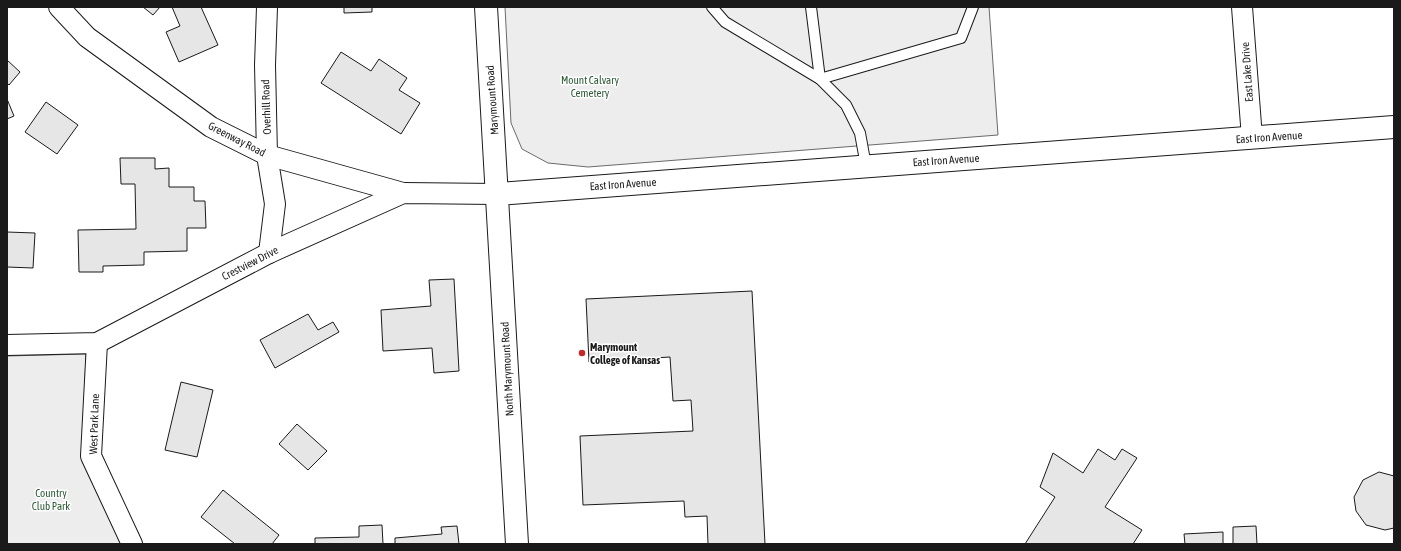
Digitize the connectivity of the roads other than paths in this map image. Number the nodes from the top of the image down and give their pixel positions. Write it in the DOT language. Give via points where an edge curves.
graph roads {
  1 [pos="59,7"];
  2 [pos="267,7"];
  3 [pos="486,7"];
  4 [pos="712,7"];
  5 [pos="811,7"];
  6 [pos="973,7"];
  7 [pos="1242,7"];
  8 [pos="820,79"];
  9 [pos="1394,127"];
  10 [pos="1252,138"];
  11 [pos="268,155"];
  12 [pos="866,166"];
  13 [pos="403,193"];
  14 [pos="497,194"];
  15 [pos="269,253"];
  16 [pos="97,343"];
  17 [pos="7,345"];
  18 [pos="132,544"];
  19 [pos="517,544"];
  1 -- 11 [label="street, Greenway Road" via="87,37 210,127"];
  2 -- 11 [label="street, Overhill Road" via="265,65"];
  3 -- 14 [label="street, Marymount Road"];
  4 -- 8 [label="lane" via="725,22"];
  5 -- 8 [label="lane"];
  6 -- 8 [label="lane" via="961,38"];
  7 -- 10 [label="street, East Lake Drive"];
  8 -- 12 [label="lane" via="846,105 860,133"];
  9 -- 10 [label="street, East Iron Avenue"];
  10 -- 12 [label="street, East Iron Avenue"];
  11 -- 13 [label="street, Greenway Road"];
  11 -- 15 [label="street, Overhill Road" via="275,204"];
  12 -- 14 [label="street, East Iron Avenue"];
  13 -- 14 [label="street, Crestview Drive"];
  13 -- 15 [label="street, Crestview Drive"];
  14 -- 19 [label="street, North Marymount Road"];
  15 -- 16 [label="street, Crestview Drive"];
  16 -- 17 [label="street, Crestview Drive"];
  16 -- 18 [label="street, West Park Lane" via="91,456"];
}
